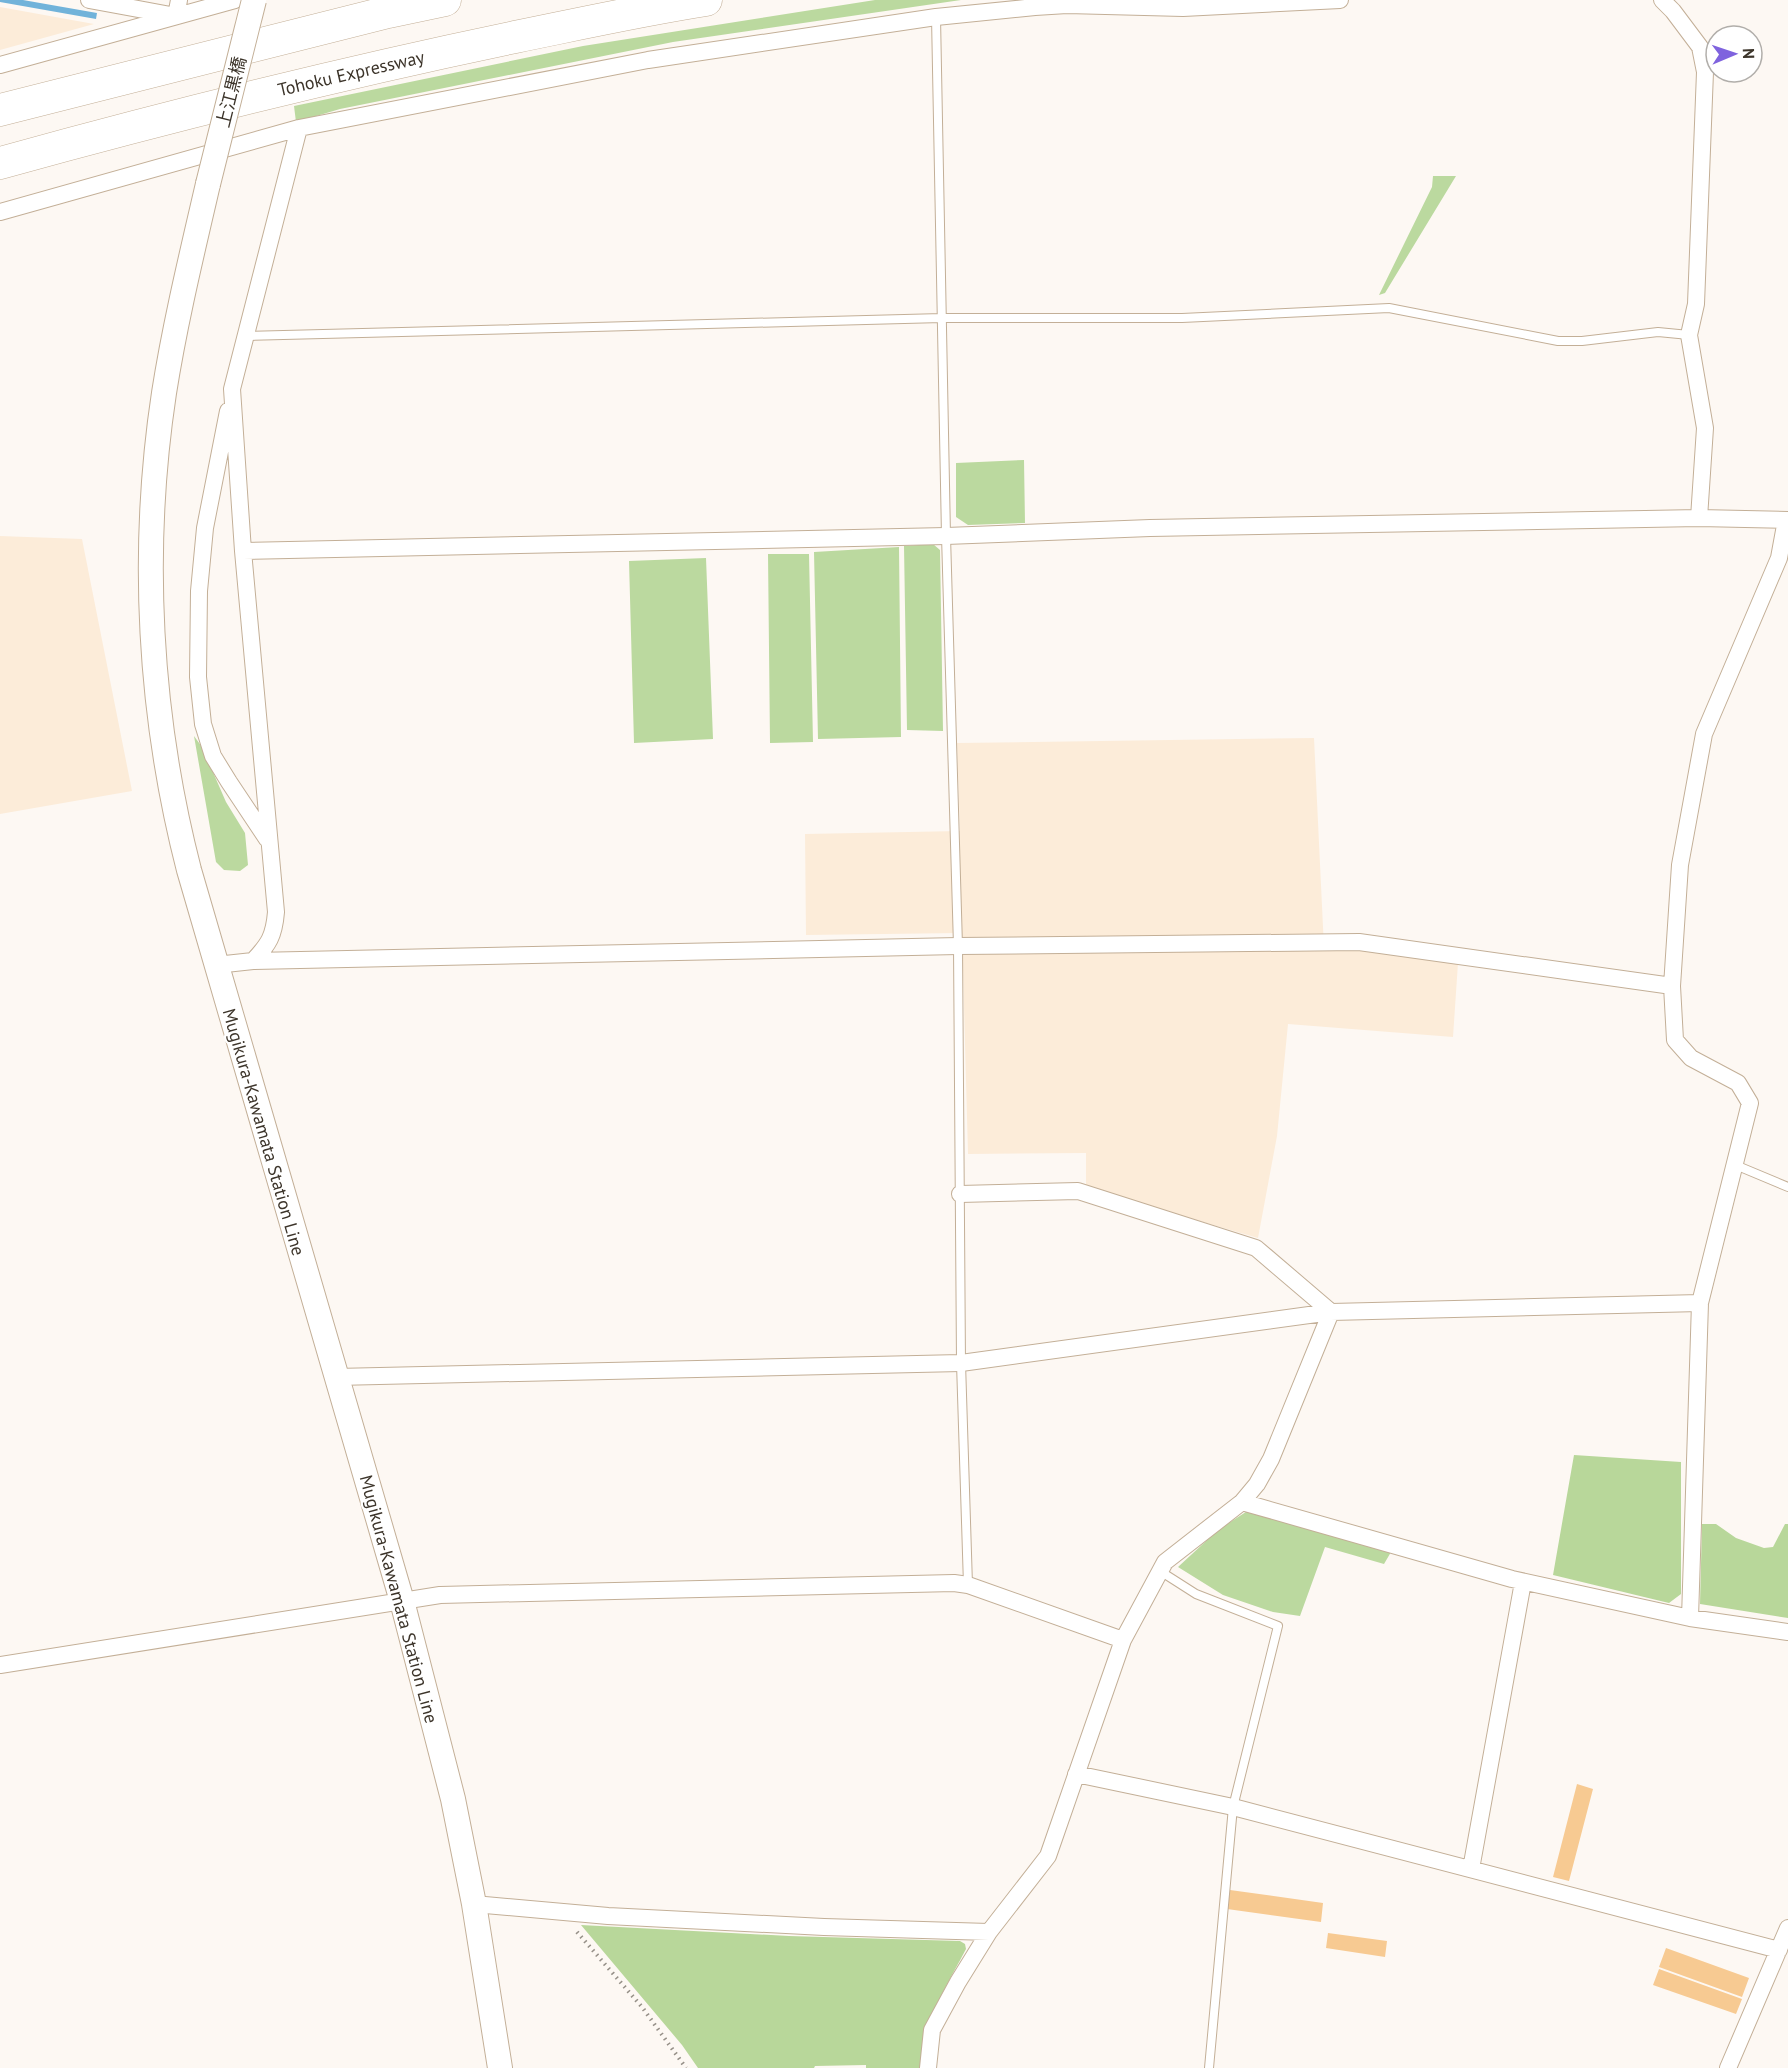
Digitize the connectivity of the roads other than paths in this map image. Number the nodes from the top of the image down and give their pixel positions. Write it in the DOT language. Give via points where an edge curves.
graph roads {
  1 [pos="89,0"];
  2 [pos="236,0"];
  3 [pos="254,0"];
  4 [pos="445,0"];
  5 [pos="706,0"];
  6 [pos="1340,0"];
  7 [pos="1662,0"];
  8 [pos="1187,4"];
  9 [pos="178,8"];
  10 [pos="936,17"];
  11 [pos="0,65"];
  12 [pos="0,110"];
  13 [pos="299,128"];
  14 [pos="0,164"];
  15 [pos="208,184"];
  16 [pos="0,212"];
  17 [pos="942,318"];
  18 [pos="1689,335"];
  19 [pos="248,336"];
  20 [pos="232,390"];
  21 [pos="1699,518"];
  22 [pos="1787,520"];
  23 [pos="946,536"];
  24 [pos="243,551"];
  25 [pos="270,842"];
  26 [pos="958,946"];
  27 [pos="253,961"];
  28 [pos="216,965"];
  29 [pos="1672,986"];
  30 [pos="1733,1164"];
  31 [pos="1788,1187"];
  32 [pos="960,1194"];
  33 [pos="1700,1303"];
  34 [pos="1331,1312"];
  35 [pos="961,1363"];
  36 [pos="336,1377"];
  37 [pos="1242,1502"];
  38 [pos="1160,1571"];
  39 [pos="1523,1582"];
  40 [pos="968,1585"];
  41 [pos="402,1601"];
  42 [pos="1690,1618"];
  43 [pos="1788,1632"];
  44 [pos="1124,1640"];
  45 [pos="0,1665"];
  46 [pos="1076,1774"];
  47 [pos="1233,1807"];
  48 [pos="1471,1869"];
  49 [pos="474,1904"];
  50 [pos="1788,1928"];
  51 [pos="989,1932"];
  52 [pos="1779,1950"];
  53 [pos="501,2068"];
  54 [pos="928,2068"];
  55 [pos="1209,2068"];
  56 [pos="1728,2068"];
  1 -- 9 [label="street"];
  2 -- 9 [label="street"];
  3 -- 15 [label="main road, 上江黒橋, bridge"];
  4 -- 12 [label="highway"];
  5 -- 14 [label="highway, Tohoku Expressway" via="396,61 151,121"];
  6 -- 8 [label="street"];
  7 -- 18 [label="street" via="1700,47 1705,72 1696,304"];
  8 -- 10 [label="street" via="1035,7"];
  9 -- 11 [label="street"];
  10 -- 13 [label="street" via="648,60"];
  10 -- 17 [label="lane"];
  13 -- 16 [label="street"];
  13 -- 19 [label="street"];
  15 -- 28 [label="main road, Mugikura-Kawamata Station Line" via="164,394 153,499 152,613 162,743 176,819"];
  17 -- 18 [label="lane" via="1182,318 1389,308 1558,341 1582,342 1658,332"];
  17 -- 19 [label="lane"];
  17 -- 23 [label="lane"];
  18 -- 21 [label="street" via="1705,428"];
  19 -- 20 [label="street"];
  20 -- 24 [label="street"];
  20 -- 25 [label="street" via="205,528 199,591 198,677 203,724 213,756"];
  21 -- 22 [label="street"];
  21 -- 23 [label="street" via="1150,528"];
  22 -- 29 [label="street" via="1779,558 1704,734 1680,865"];
  23 -- 24 [label="street"];
  23 -- 26 [label="lane"];
  24 -- 25 [label="street"];
  25 -- 27 [label="street" via="274,930 268,946"];
  26 -- 27 [label="street"];
  26 -- 29 [label="street" via="1359,942"];
  26 -- 32 [label="lane"];
  27 -- 28 [label="street"];
  28 -- 36 [label="main road, Mugikura-Kawamata Station Line"];
  29 -- 30 [label="street" via="1675,1040 1691,1058 1738,1083 1750,1103"];
  30 -- 31 [label="lane"];
  30 -- 33 [label="street"];
  32 -- 34 [label="street" via="1078,1191 1256,1248"];
  32 -- 35 [label="lane"];
  33 -- 34 [label="street"];
  33 -- 42 [label="street"];
  34 -- 35 [label="street"];
  34 -- 37 [label="street" via="1272,1459"];
  35 -- 36 [label="street"];
  35 -- 40 [label="lane"];
  36 -- 41 [label="main road, Mugikura-Kawamata Station Line"];
  37 -- 38 [label="street" via="1165,1562"];
  37 -- 39 [label="street"];
  38 -- 44 [label="street"];
  38 -- 47 [label="lane" via="1196,1594 1278,1626"];
  39 -- 42 [label="street"];
  39 -- 48 [label="street"];
  40 -- 41 [label="street" via="440,1595"];
  40 -- 44 [label="street"];
  41 -- 45 [label="street"];
  41 -- 49 [label="main road, Mugikura-Kawamata Station Line" via="453,1799"];
  42 -- 43 [label="street"];
  44 -- 46 [label="street"];
  46 -- 47 [label="street"];
  46 -- 51 [label="street" via="1048,1856"];
  47 -- 48 [label="street"];
  47 -- 55 [label="lane"];
  48 -- 52 [label="street"];
  49 -- 51 [label="street" via="608,1916"];
  49 -- 53 [label="main road, Mugikura-Kawamata Station Line"];
  50 -- 52 [label="street"];
  51 -- 54 [label="street" via="932,2030"];
  52 -- 56 [label="street"];
}
